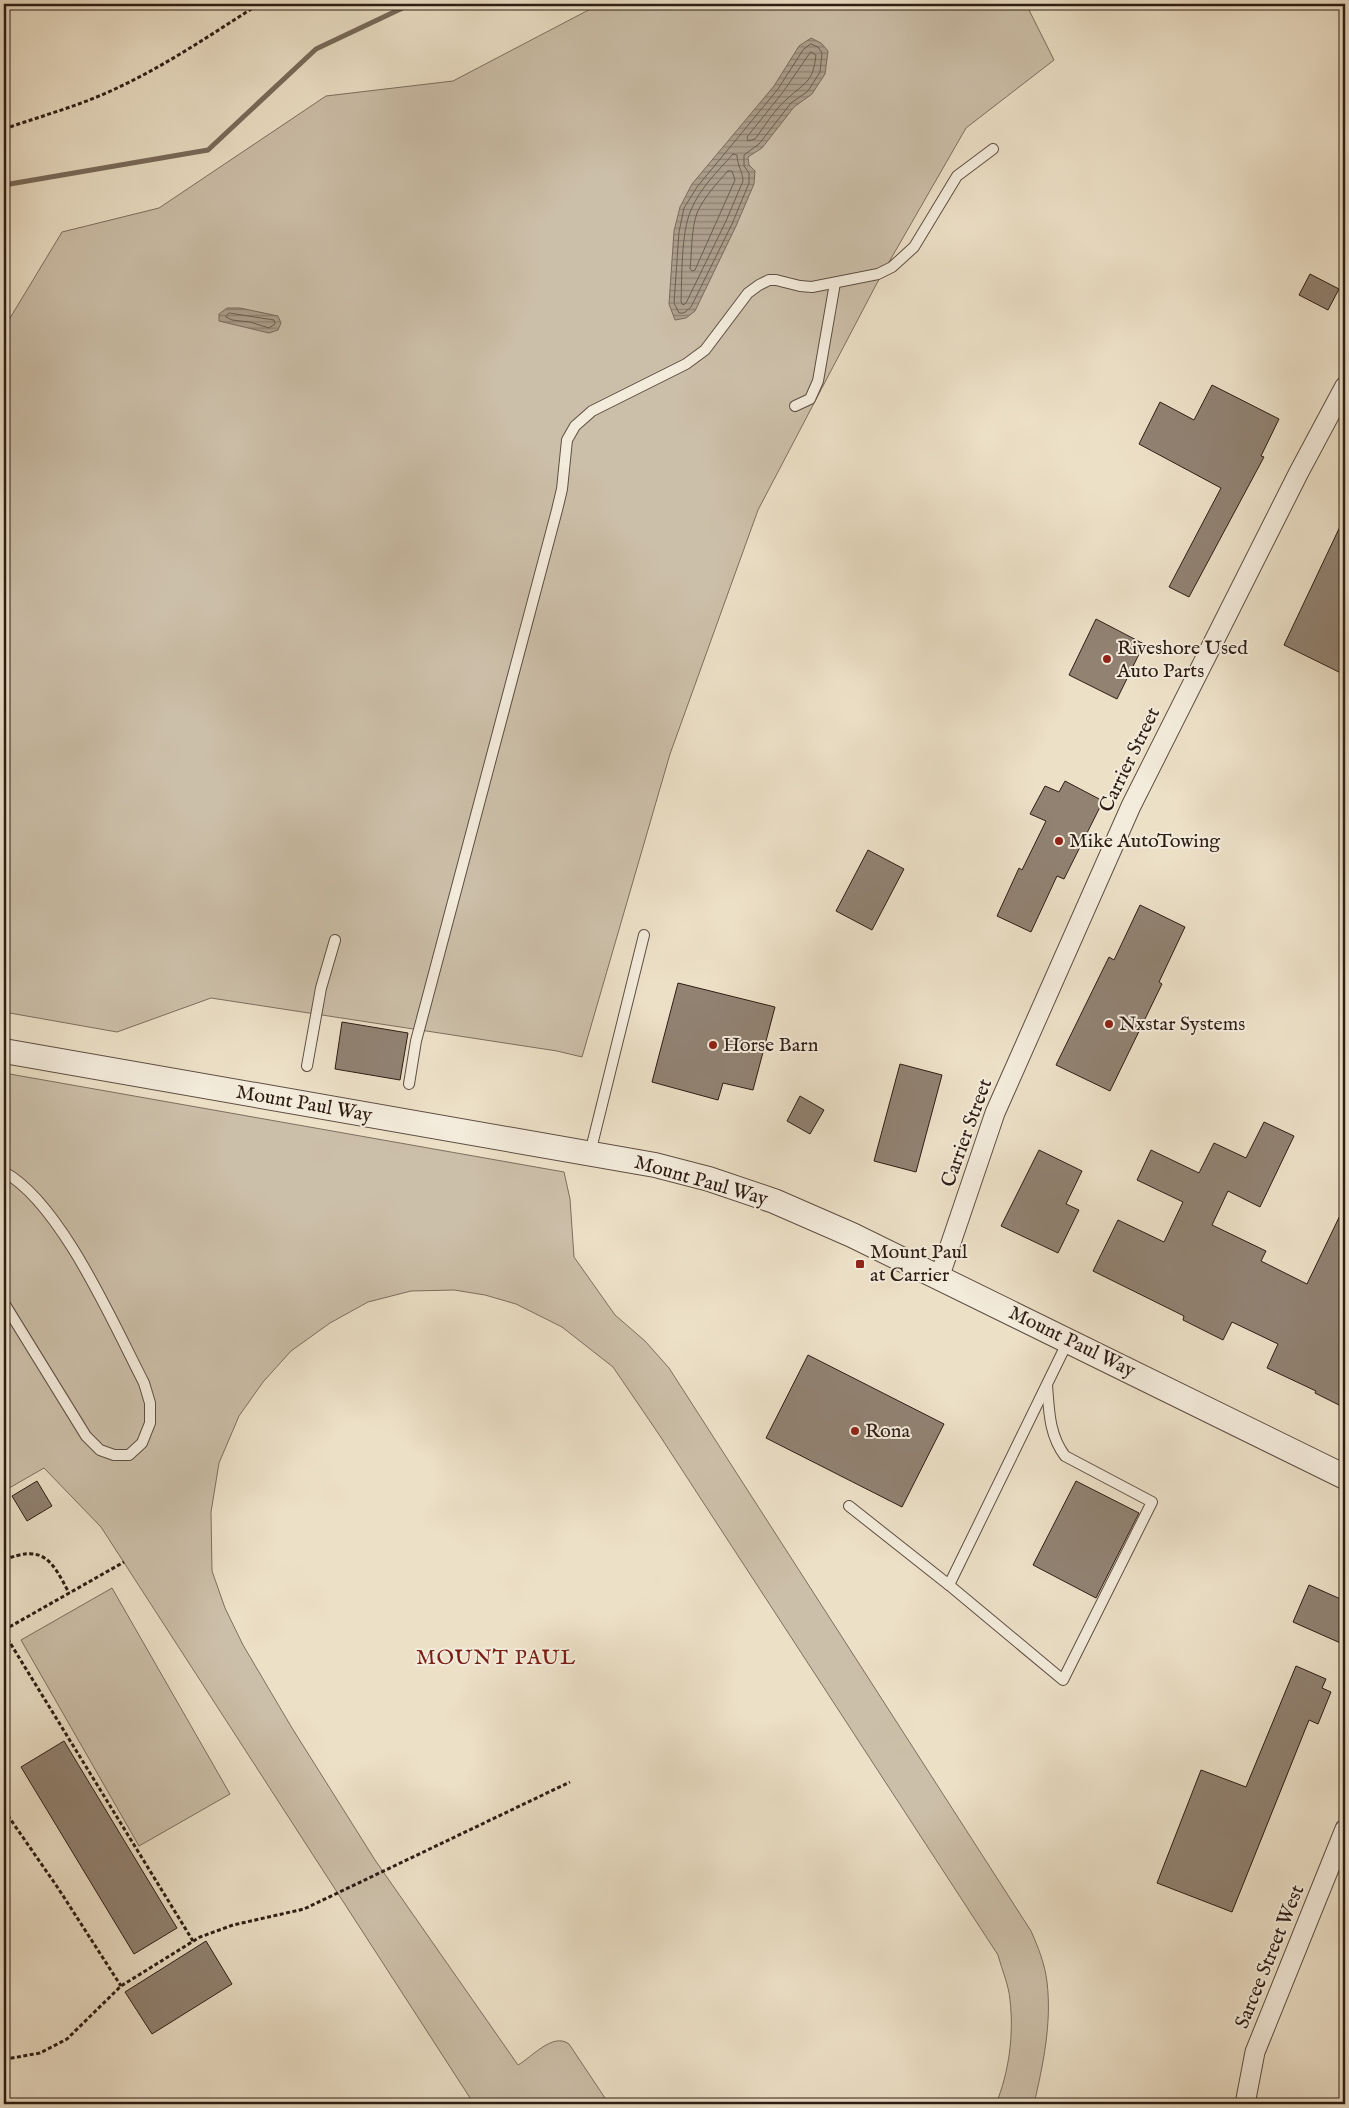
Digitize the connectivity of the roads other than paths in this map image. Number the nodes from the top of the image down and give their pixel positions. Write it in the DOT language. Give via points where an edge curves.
graph roads {
  1 [pos="992,149"];
  2 [pos="835,282"];
  3 [pos="1345,386"];
  4 [pos="795,406"];
  5 [pos="644,935"];
  6 [pos="335,940"];
  7 [pos="4,1052"];
  8 [pos="307,1066"];
  9 [pos="409,1084"];
  10 [pos="590,1153"];
  11 [pos="4,1172"];
  12 [pos="939,1278"];
  13 [pos="4,1303"];
  14 [pos="1068,1341"];
  15 [pos="1047,1385"];
  16 [pos="1345,1477"];
  17 [pos="849,1506"];
  18 [pos="949,1585"];
  19 [pos="1345,1829"];
  20 [pos="1245,2104"];
  1 -- 2 [label="lane" via="957,176 914,247 903,259 878,274"];
  2 -- 4 [label="lane" via="818,381 810,398"];
  2 -- 9 [label="lane" via="812,287 769,280 759,285 748,293 705,350 686,364 592,411 575,426 567,440 557,510 416,1040"];
  3 -- 12 [label="street, Carrier Street" via="1302,465 1132,806 995,1113"];
  5 -- 10 [label="lane"];
  6 -- 8 [label="lane" via="321,988"];
  7 -- 10 [label="street, Mount Paul Way"];
  10 -- 12 [label="street, Mount Paul Way" via="709,1179 774,1201"];
  11 -- 13 [label="lane" via="20,1182 60,1230 86,1271 144,1383 150,1403 150,1423 142,1443 129,1455 114,1455 100,1450 86,1436"];
  12 -- 14 [label="street, Mount Paul Way"];
  14 -- 15 [label="lane"];
  14 -- 16 [label="street, Mount Paul Way"];
  15 -- 18 [label="lane"];
  15 -- 18 [label="lane" via="1050,1425 1057,1446 1065,1456 1152,1502 1063,1680"];
  17 -- 18 [label="lane"];
  19 -- 20 [label="street, Sarcee Street West" via="1256,2052"];
}
